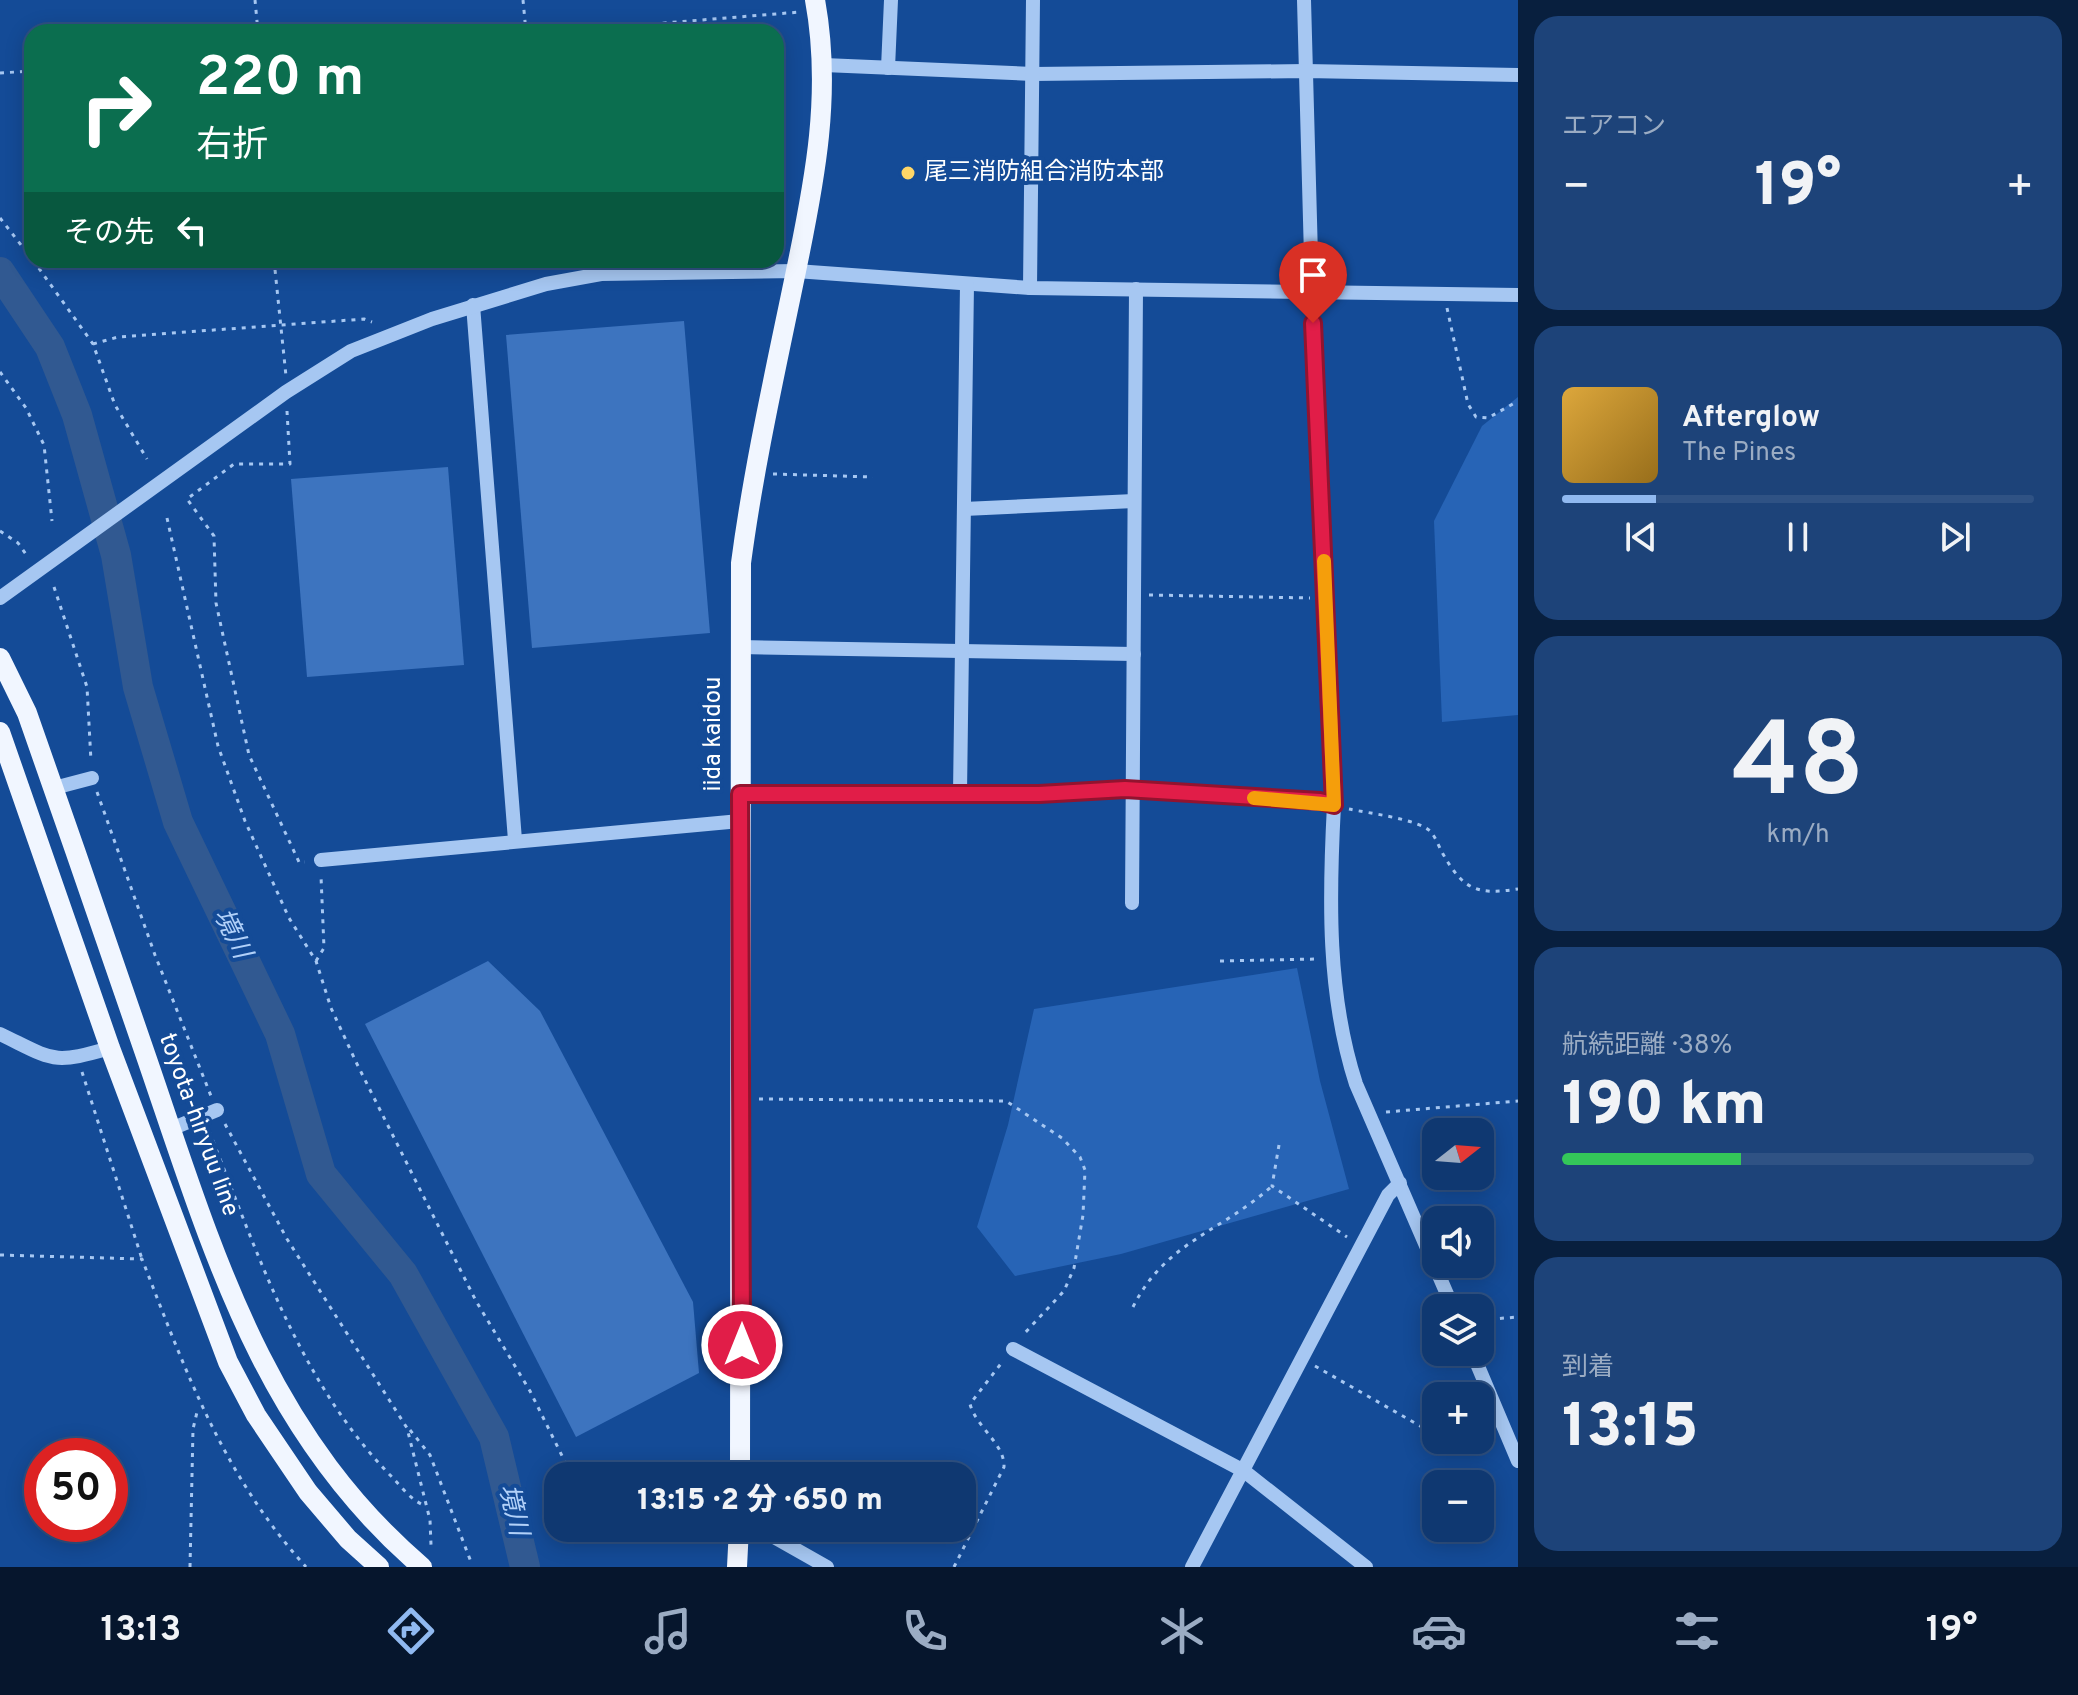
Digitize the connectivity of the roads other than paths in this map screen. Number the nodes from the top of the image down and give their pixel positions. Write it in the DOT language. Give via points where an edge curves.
graph roads {
  1 [pos="891,0"];
  2 [pos="1033,0"];
  3 [pos="1304,0"];
  4 [pos="816,6"];
  5 [pos="824,65"];
  6 [pos="888,68"];
  7 [pos="1306,71"];
  8 [pos="1033,74"];
  9 [pos="1518,75"];
  10 [pos="796,271"];
  11 [pos="967,284"];
  12 [pos="1030,288"];
  13 [pos="1136,289"];
  14 [pos="1312,293"];
  15 [pos="1518,295"];
  16 [pos="473,305"];
  17 [pos="1134,501"];
  18 [pos="964,509"];
  19 [pos="0,598"];
  20 [pos="740,647"];
  21 [pos="962,650"];
  22 [pos="1134,654"];
  23 [pos="0,658"];
  24 [pos="0,732"];
  25 [pos="92,778"];
  26 [pos="54,788"];
  27 [pos="1134,791"];
  28 [pos="960,793"];
  29 [pos="740,794"];
  30 [pos="1334,805"];
  31 [pos="740,821"];
  32 [pos="515,840"];
  33 [pos="321,860"];
  34 [pos="1132,903"];
  35 [pos="0,1034"];
  36 [pos="110,1048"];
  37 [pos="210,1113"];
  38 [pos="171,1129"];
  39 [pos="1400,1183"];
  40 [pos="1447,1294"];
  41 [pos="1013,1349"];
  42 [pos="1478,1366"];
  43 [pos="1518,1461"];
  44 [pos="740,1462"];
  45 [pos="1244,1471"];
  46 [pos="738,1542"];
  47 [pos="783,1542"];
  48 [pos="379,1567"];
  49 [pos="422,1567"];
  50 [pos="737,1567"];
  51 [pos="827,1567"];
  52 [pos="1192,1567"];
  53 [pos="1366,1567"];
  1 -- 6 [label="street"];
  2 -- 8 [label="street"];
  3 -- 7 [label="street"];
  4 -- 5 [label="main road, iida kaidou"];
  5 -- 6 [label="street"];
  5 -- 10 [label="main road, iida kaidou" via="816,178"];
  6 -- 8 [label="street"];
  7 -- 8 [label="street"];
  7 -- 9 [label="street"];
  7 -- 14 [label="street"];
  8 -- 12 [label="street"];
  10 -- 11 [label="street"];
  10 -- 16 [label="street" via="601,274"];
  10 -- 20 [label="main road, iida kaidou" via="754,470 741,563"];
  11 -- 12 [label="street"];
  11 -- 18 [label="street"];
  12 -- 13 [label="street"];
  13 -- 14 [label="street"];
  13 -- 17 [label="street"];
  14 -- 15 [label="street"];
  14 -- 30 [label="street"];
  16 -- 19 [label="street" via="351,351"];
  16 -- 32 [label="street"];
  17 -- 18 [label="street"];
  17 -- 22 [label="street"];
  18 -- 21 [label="street"];
  20 -- 21 [label="street"];
  20 -- 29 [label="main road, iida kaidou"];
  21 -- 22 [label="street"];
  21 -- 28 [label="street"];
  22 -- 27 [label="street"];
  23 -- 26 [label="main road, toyota-hiryuu line"];
  24 -- 36 [label="main road"];
  25 -- 26 [label="street"];
  26 -- 38 [label="main road, toyota-hiryuu line"];
  27 -- 28 [label="street"];
  27 -- 30 [label="street"];
  27 -- 34 [label="street"];
  28 -- 29 [label="street"];
  29 -- 31 [label="main road, iida kaidou"];
  30 -- 39 [label="street" via="1330,879 1346,1053"];
  31 -- 32 [label="street"];
  31 -- 44 [label="main road, iida kaidou"];
  32 -- 33 [label="street"];
  35 -- 36 [label="street" via="52,1059"];
  36 -- 48 [label="main road" via="239,1386 308,1492"];
  37 -- 38 [label="street"];
  38 -- 49 [label="main road, toyota-hiryuu line" via="254,1349 273,1385 328,1470"];
  39 -- 40 [label="street"];
  39 -- 45 [label="street" via="1388,1195"];
  41 -- 45 [label="street"];
  42 -- 43 [label="street"];
  45 -- 52 [label="street"];
  45 -- 53 [label="street"];
  46 -- 50 [label="main road"];
  47 -- 51 [label="street"];
}
